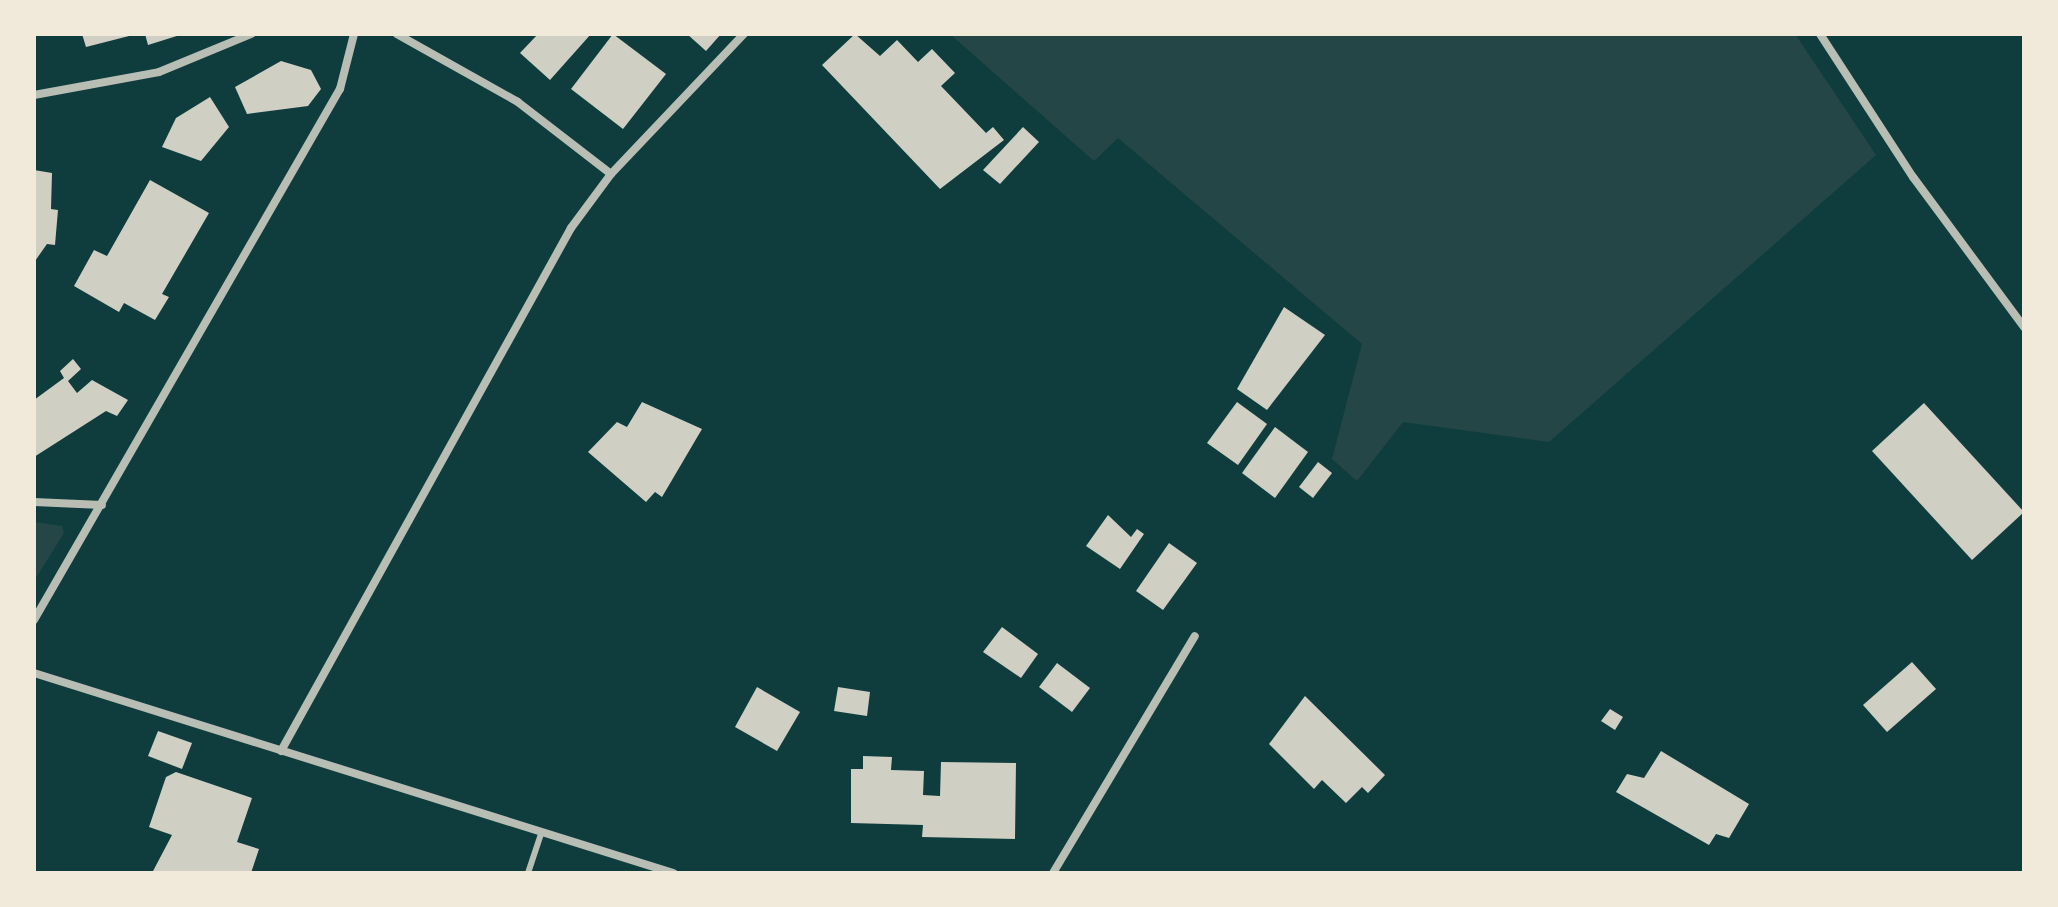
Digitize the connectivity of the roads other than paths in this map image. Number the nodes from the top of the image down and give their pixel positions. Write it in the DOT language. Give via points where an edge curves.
graph roads {
  1 [pos="251,34"];
  2 [pos="354,34"];
  3 [pos="397,34"];
  4 [pos="744,34"];
  5 [pos="1820,34"];
  6 [pos="34,95"];
  7 [pos="611,174"];
  8 [pos="2024,327"];
  9 [pos="34,502"];
  10 [pos="102,505"];
  11 [pos="34,620"];
  12 [pos="1195,636"];
  13 [pos="34,673"];
  14 [pos="281,751"];
  15 [pos="541,834"];
  16 [pos="528,873"];
  17 [pos="673,873"];
  18 [pos="1053,873"];
  1 -- 6 [label="street" via="125,82"];
  2 -- 10 [label="street" via="340,89"];
  3 -- 7 [label="street" via="537,114"];
  4 -- 7 [label="street"];
  5 -- 8 [label="street" via="1896,154"];
  7 -- 14 [label="street" via="571,228"];
  9 -- 10 [label="street"];
  10 -- 11 [label="street"];
  12 -- 18 [label="street"];
  13 -- 14 [label="street"];
  14 -- 15 [label="street"];
  15 -- 16 [label="lane"];
  15 -- 17 [label="street"];
}
